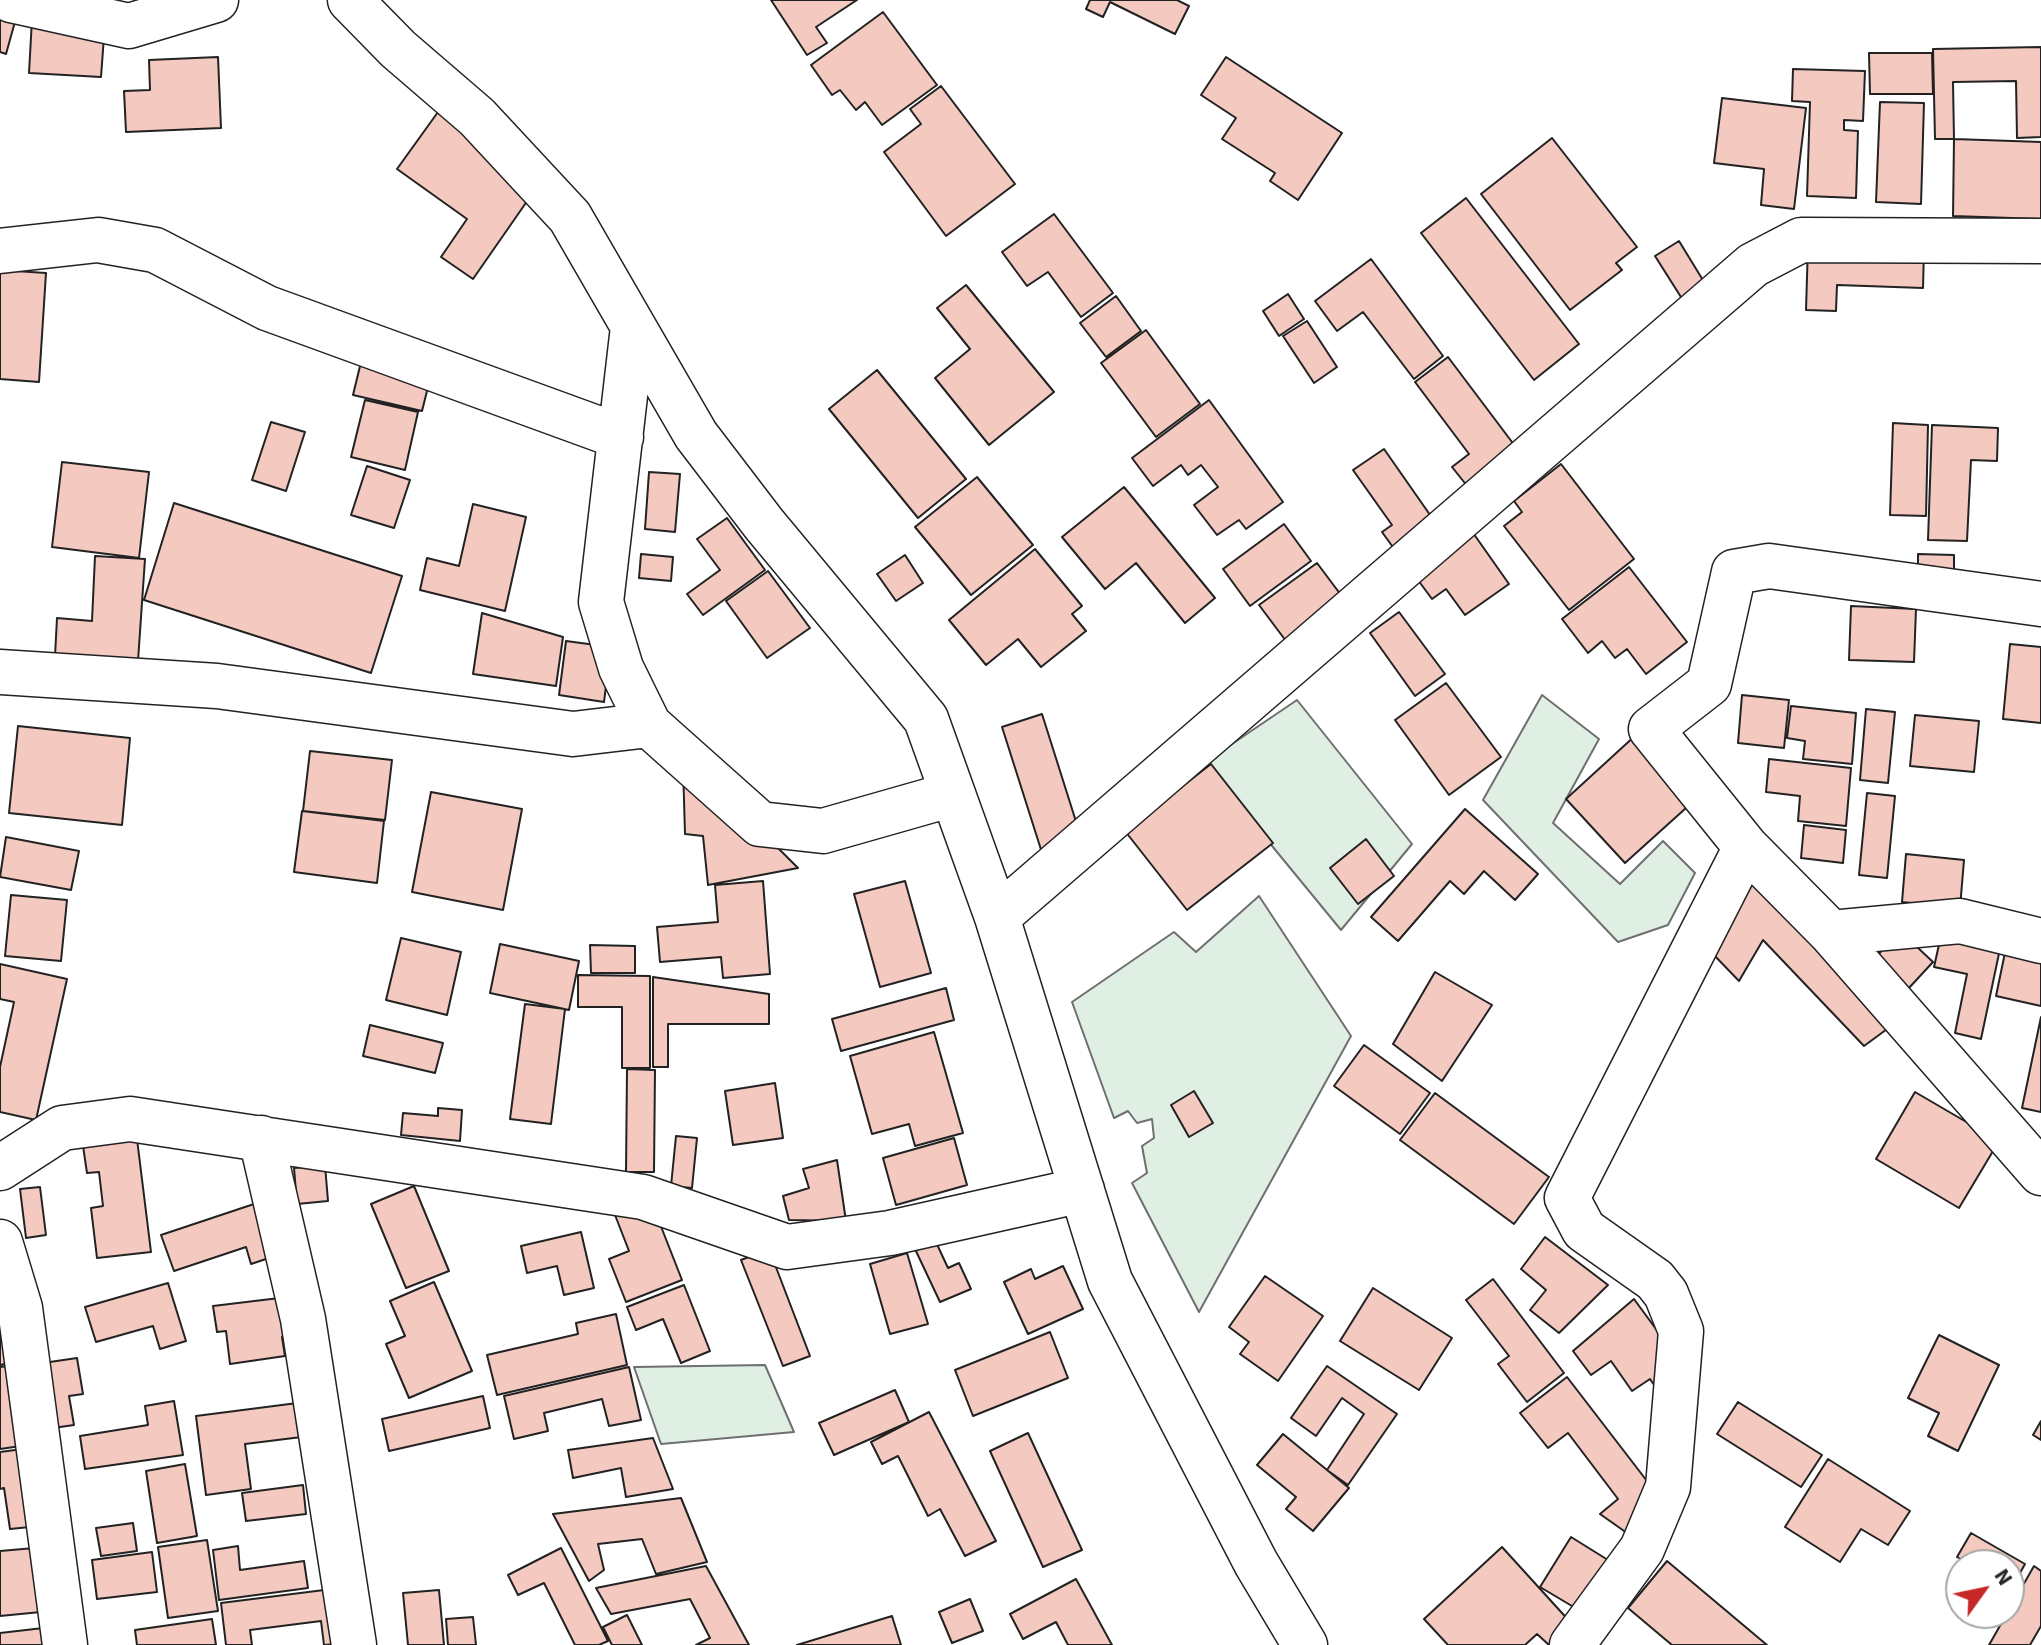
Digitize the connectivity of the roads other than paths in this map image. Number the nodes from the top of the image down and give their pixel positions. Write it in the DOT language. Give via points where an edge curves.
graph roads {
  1 [pos="11,0"];
  2 [pos="216,0"];
  3 [pos="350,0"];
  4 [pos="2041,241"];
  5 [pos="0,251"];
  6 [pos="633,327"];
  7 [pos="621,437"];
  8 [pos="2041,604"];
  9 [pos="0,672"];
  10 [pos="649,725"];
  11 [pos="953,794"];
  12 [pos="1746,847"];
  13 [pos="997,917"];
  14 [pos="1831,933"];
  15 [pos="2041,941"];
  16 [pos="261,1138"];
  17 [pos="2033,1157"];
  18 [pos="0,1168"];
  19 [pos="1082,1190"];
  20 [pos="0,1242"];
  21 [pos="10,1310"];
  22 [pos="65,1645"];
  23 [pos="354,1645"];
  24 [pos="1305,1645"];
  25 [pos="1572,1645"];
  1 -- 2 [label="street" via="129,26"];
  3 -- 6 [label="street" via="477,117 570,217"];
  4 -- 13 [label="street" via="1801,240 1753,265"];
  5 -- 7 [label="street" via="98,240 155,250 267,308"];
  6 -- 7 [label="street"];
  6 -- 11 [label="street" via="696,435 926,719"];
  7 -- 10 [label="street" via="601,602 621,668"];
  8 -- 12 [label="street" via="1769,566 1734,572 1709,684 1651,729"];
  9 -- 10 [label="street" via="217,686 573,734"];
  10 -- 11 [label="street" via="760,824 823,831"];
  11 -- 13 [label="street"];
  12 -- 14 [label="street"];
  12 -- 25 [label="street" via="1567,1198 1584,1230 1655,1280 1681,1331 1668,1487 1642,1549"];
  13 -- 19 [label="street"];
  14 -- 15 [label="street" via="1960,921"];
  14 -- 17 [label="street"];
  16 -- 18 [label="street" via="130,1119 62,1128"];
  16 -- 19 [label="street" via="643,1197 787,1247 890,1233"];
  16 -- 23 [label="street" via="303,1319"];
  19 -- 24 [label="street" via="1110,1281 1256,1563"];
  20 -- 21 [label="street"];
  21 -- 22 [label="street"];
}
